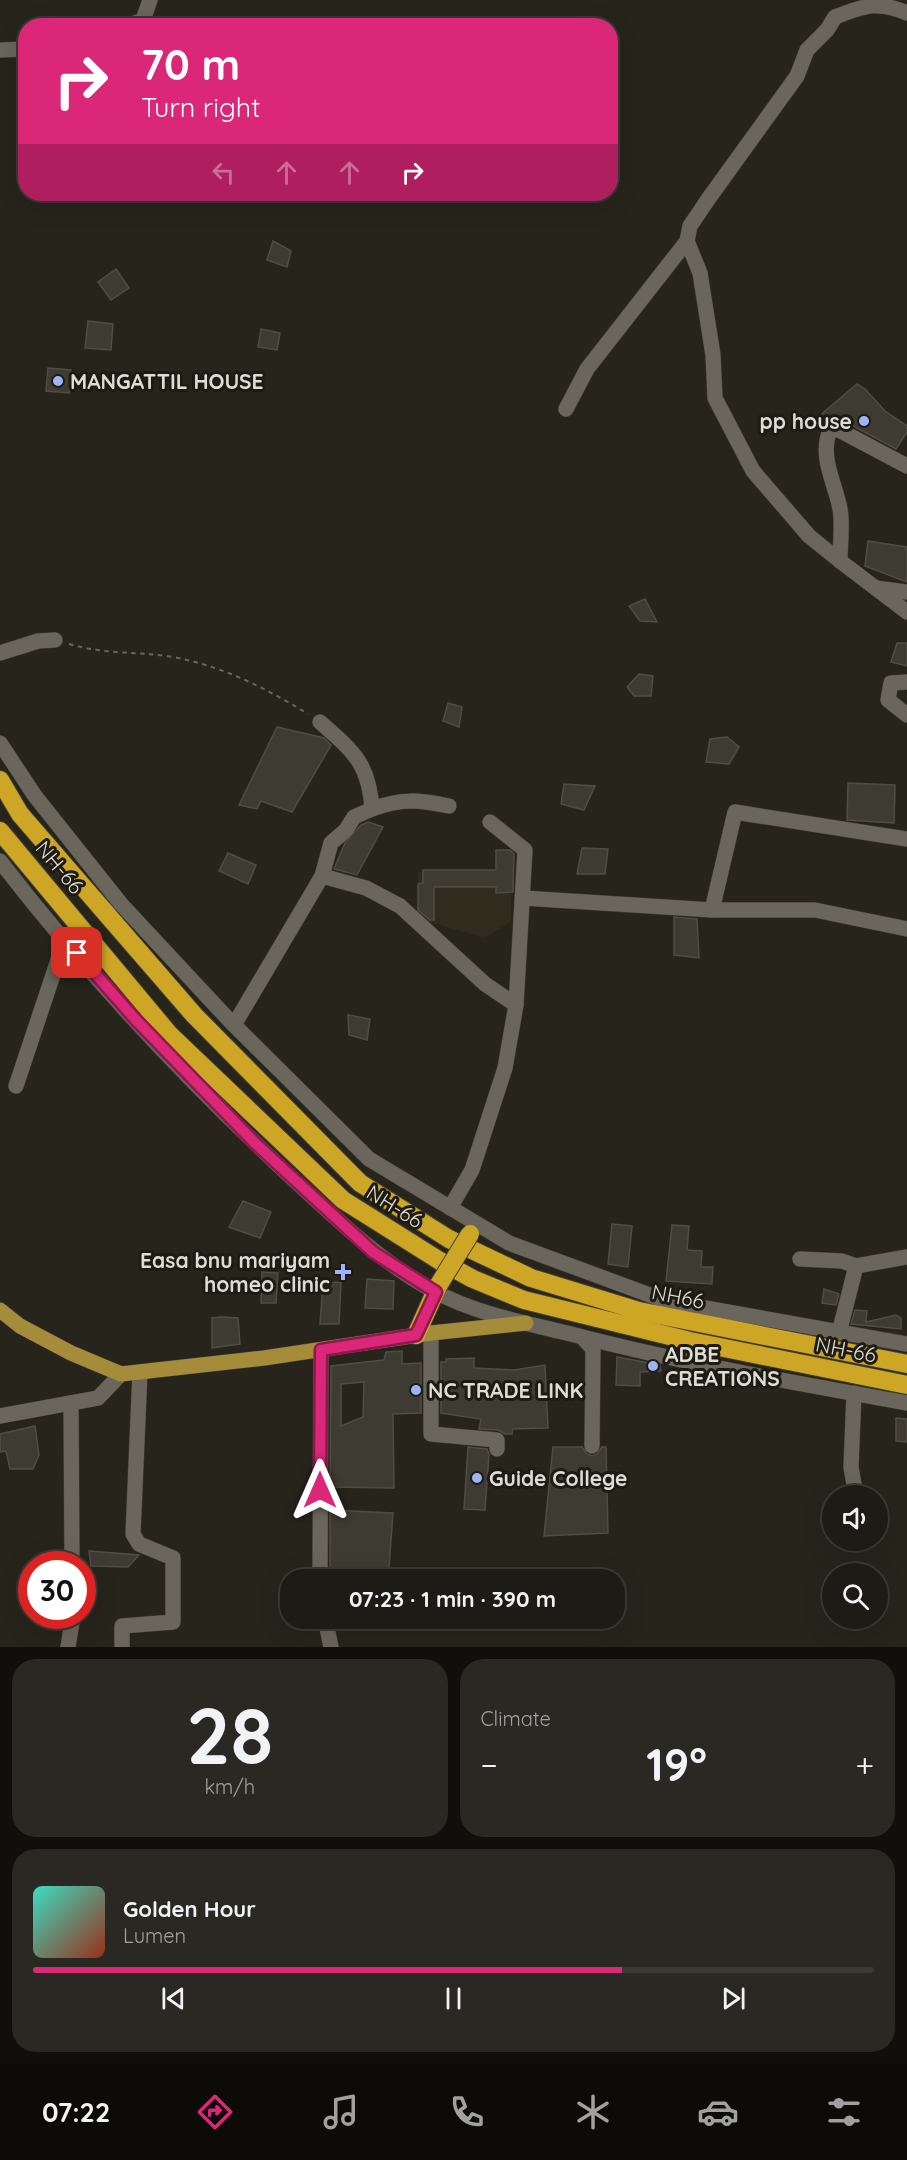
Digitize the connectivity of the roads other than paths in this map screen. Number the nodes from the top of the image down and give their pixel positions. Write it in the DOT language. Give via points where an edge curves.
graph roads {
  1 [pos="150,0"];
  2 [pos="907,13"];
  3 [pos="144,18"];
  4 [pos="18,49"];
  5 [pos="0,50"];
  6 [pos="687,241"];
  7 [pos="566,409"];
  8 [pos="907,466"];
  9 [pos="840,561"];
  10 [pos="873,587"];
  11 [pos="907,592"];
  12 [pos="907,612"];
  13 [pos="55,640"];
  14 [pos="0,653"];
  15 [pos="907,682"];
  16 [pos="907,715"];
  17 [pos="320,722"];
  18 [pos="0,743"];
  19 [pos="0,780"];
  20 [pos="449,806"];
  21 [pos="372,809"];
  22 [pos="490,822"];
  23 [pos="0,831"];
  24 [pos="907,839"];
  25 [pos="0,861"];
  26 [pos="322,876"];
  27 [pos="523,898"];
  28 [pos="712,910"];
  29 [pos="907,929"];
  30 [pos="62,937"];
  31 [pos="516,1005"];
  32 [pos="234,1025"];
  33 [pos="16,1086"];
  34 [pos="450,1208"];
  35 [pos="473,1229"];
  36 [pos="907,1257"];
  37 [pos="800,1259"];
  38 [pos="856,1266"];
  39 [pos="437,1289"];
  40 [pos="0,1310"];
  41 [pos="526,1323"];
  42 [pos="839,1333"];
  43 [pos="423,1334"];
  44 [pos="582,1337"];
  45 [pos="907,1344"];
  46 [pos="321,1350"];
  47 [pos="907,1364"];
  48 [pos="140,1372"];
  49 [pos="121,1374"];
  50 [pos="907,1384"];
  51 [pos="854,1394"];
  52 [pos="71,1403"];
  53 [pos="907,1403"];
  54 [pos="0,1416"];
  55 [pos="592,1446"];
  56 [pos="496,1449"];
  57 [pos="854,1485"];
  58 [pos="72,1551"];
  59 [pos="320,1569"];
  60 [pos="71,1629"];
  61 [pos="327,1629"];
  62 [pos="69,1647"];
  63 [pos="122,1647"];
  64 [pos="331,1647"];
  1 -- 3 [label="street"];
  2 -- 6 [label="street" via="888,4 835,17 807,50 797,76 708,198 690,226"];
  4 -- 5 [label="street"];
  6 -- 7 [label="street" via="587,369"];
  6 -- 9 [label="street" via="700,273 713,355 715,398 753,471 809,536"];
  8 -- 9 [label="street" via="839,430 830,430 825,442 826,461 841,511"];
  9 -- 10 [label="street"];
  10 -- 11 [label="street"];
  10 -- 12 [label="street"];
  13 -- 14 [label="street"];
  15 -- 16 [label="street" via="891,683 888,700"];
  17 -- 21 [label="street" via="354,752 371,783"];
  18 -- 32 [label="street, NH66" via="35,796 121,904"];
  19 -- 47 [label="highway, NH66 / NH66" via="20,814 194,1015 360,1183 449,1239 531,1278 639,1311"];
  20 -- 21 [label="street" via="419,800 394,801"];
  21 -- 26 [label="street" via="354,817 331,843"];
  22 -- 27 [label="street" via="525,850"];
  23 -- 50 [label="highway, NH-66" via="169,1034 343,1200 440,1261 524,1300 690,1341"];
  24 -- 28 [label="street" via="735,812"];
  25 -- 30 [label="street"];
  26 -- 31 [label="street" via="366,888 400,906 485,984"];
  26 -- 32 [label="street"];
  27 -- 28 [label="street"];
  27 -- 31 [label="street"];
  28 -- 29 [label="street" via="815,910"];
  30 -- 33 [label="street"];
  30 -- 39 [label="street" via="256,1144 373,1252"];
  31 -- 34 [label="street" via="505,1068 472,1170"];
  32 -- 34 [label="street, NH66" via="369,1159"];
  34 -- 35 [label="street, NH66"];
  35 -- 39 [label="highway, bridge"];
  35 -- 42 [label="street, NH66" via="666,1301"];
  36 -- 38 [label="street"];
  37 -- 38 [label="street" via="842,1261"];
  38 -- 42 [label="street"];
  39 -- 41 [label="street" via="499,1316"];
  39 -- 43 [label="highway"];
  40 -- 49 [label="main road" via="20,1326 71,1353"];
  41 -- 43 [label="main road"];
  41 -- 44 [label="street"];
  42 -- 45 [label="street, NH66"];
  43 -- 46 [label="main road"];
  43 -- 56 [label="street" via="431,1434 497,1440"];
  44 -- 51 [label="street"];
  44 -- 55 [label="street" via="593,1349"];
  46 -- 48 [label="main road"];
  46 -- 59 [label="street"];
  48 -- 49 [label="main road"];
  48 -- 63 [label="street" via="133,1534 139,1544 173,1558 173,1622 122,1626"];
  49 -- 52 [label="street" via="98,1398"];
  51 -- 53 [label="street"];
  51 -- 57 [label="street" via="851,1467"];
  52 -- 54 [label="street"];
  52 -- 58 [label="street"];
  60 -- 62 [label="street"];
  61 -- 64 [label="street"];
}
